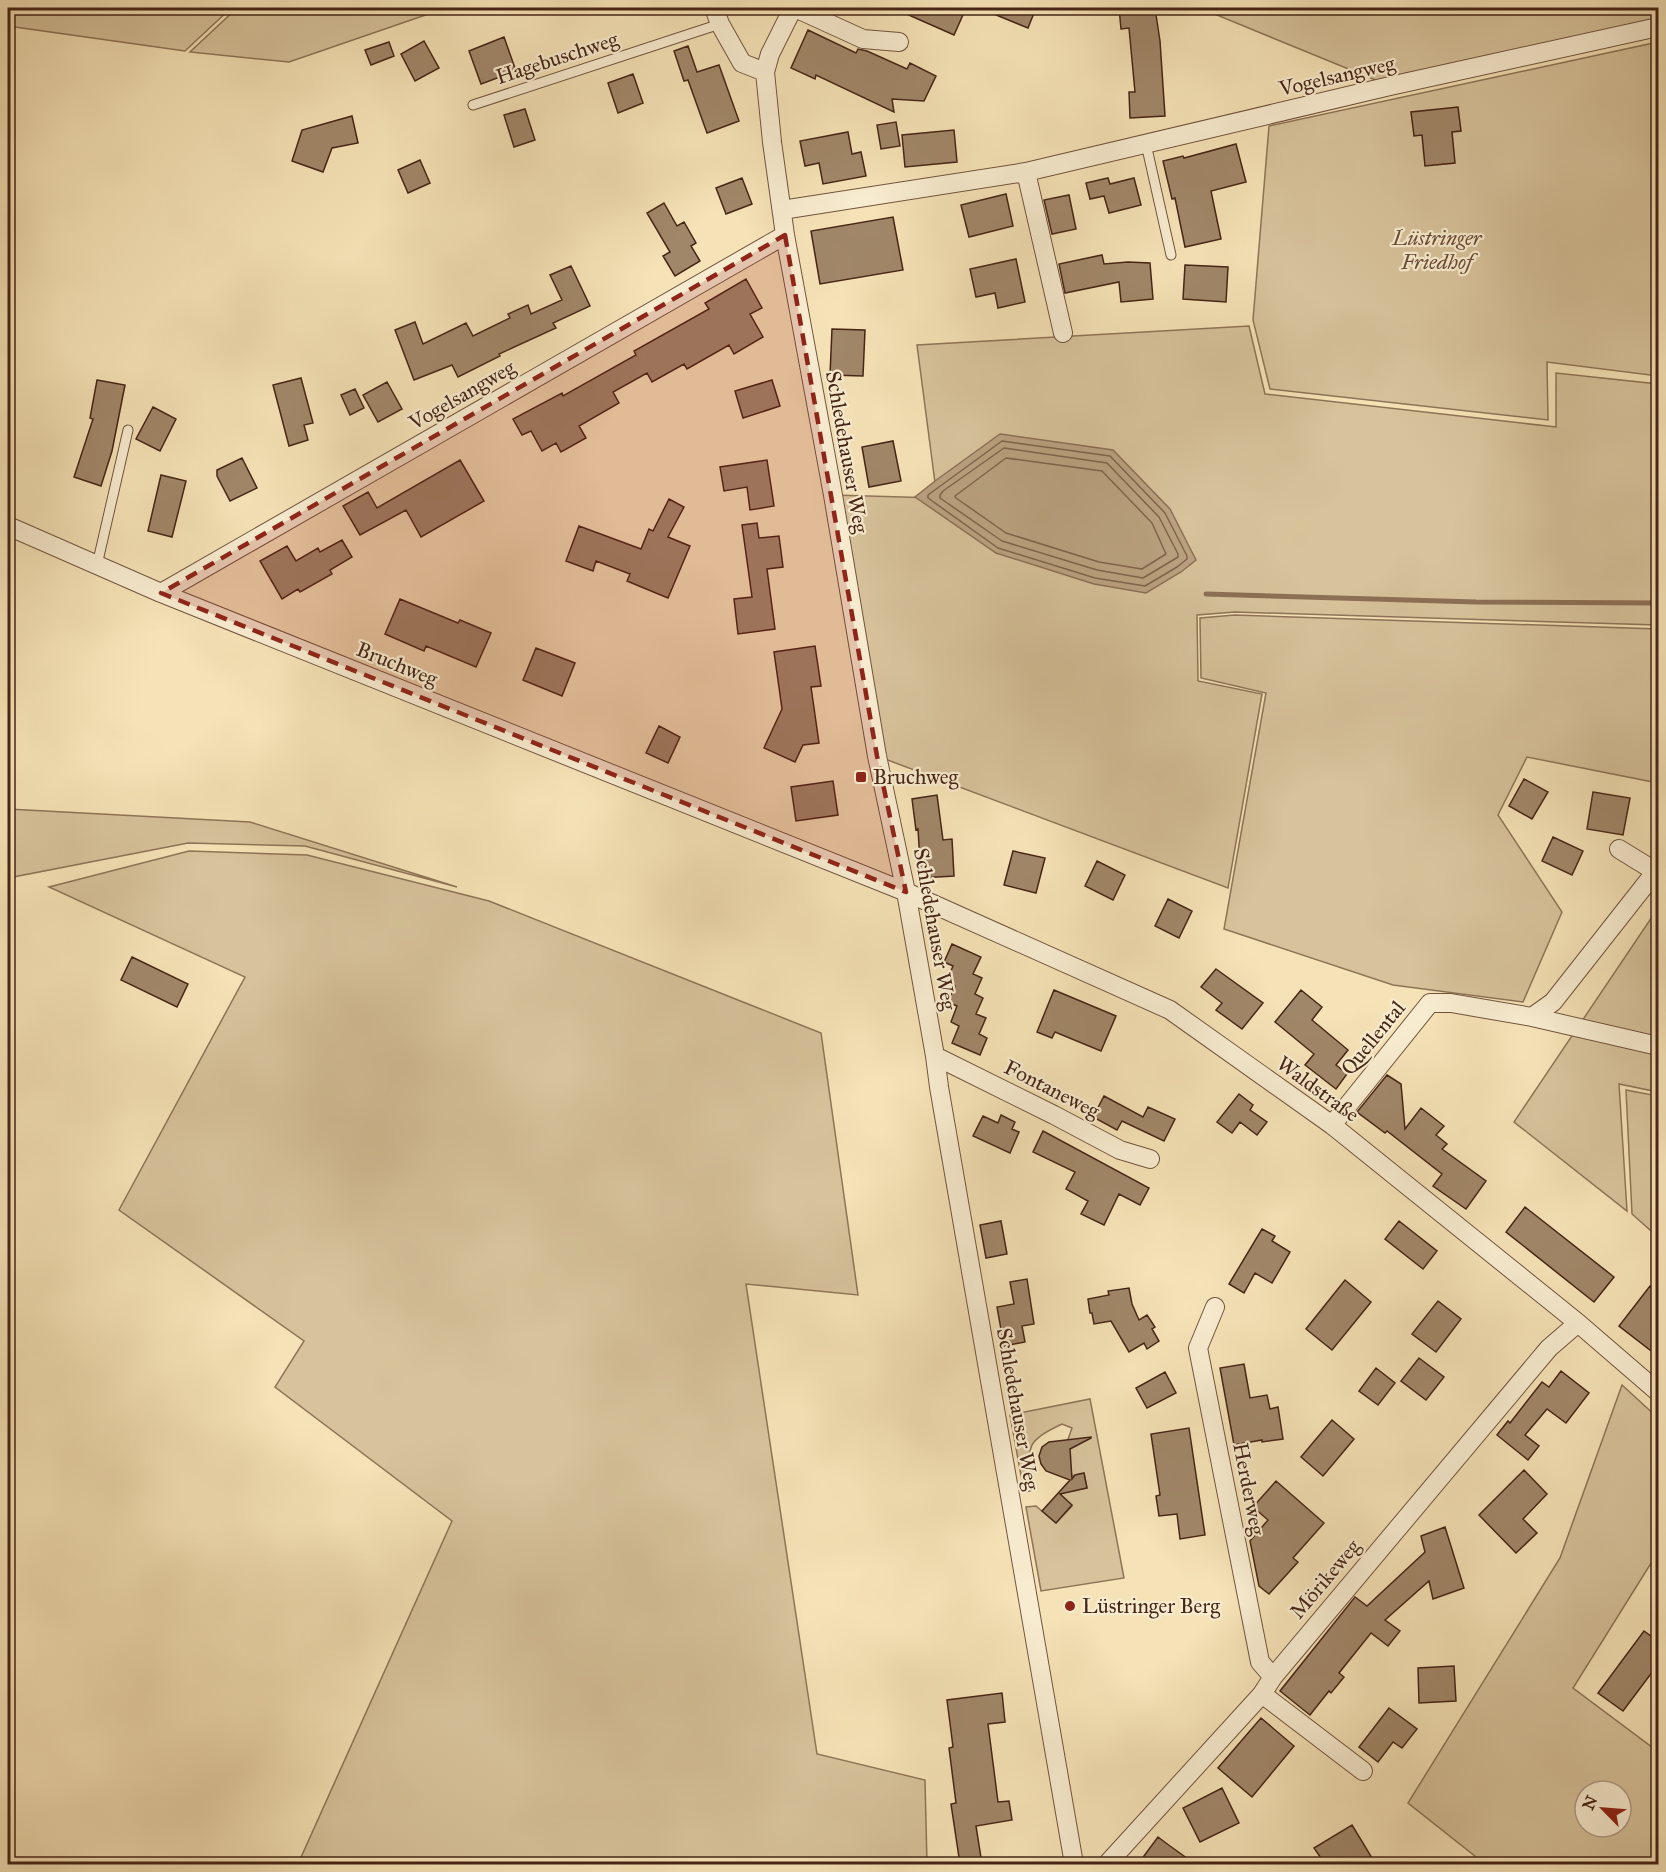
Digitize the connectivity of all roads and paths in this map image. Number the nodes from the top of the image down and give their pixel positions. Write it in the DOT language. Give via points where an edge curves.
graph roads {
  1 [pos="794,8"];
  2 [pos="717,16"];
  3 [pos="1659,27"];
  4 [pos="899,42"];
  5 [pos="765,72"];
  6 [pos="473,105"];
  7 [pos="1146,144"];
  8 [pos="1026,172"];
  9 [pos="782,210"];
  10 [pos="786,235"];
  11 [pos="1170,255"];
  12 [pos="1063,333"];
  13 [pos="128,430"];
  14 [pos="8,526"];
  15 [pos="97,565"];
  16 [pos="161,593"];
  17 [pos="1619,849"];
  18 [pos="1657,872"];
  19 [pos="906,892"];
  20 [pos="1532,1017"];
  21 [pos="1659,1046"];
  22 [pos="935,1056"];
  23 [pos="1332,1125"];
  24 [pos="1150,1159"];
  25 [pos="1215,1307"];
  26 [pos="1578,1323"];
  27 [pos="1659,1392"];
  28 [pos="1273,1677"];
  29 [pos="1262,1694"];
  30 [pos="1364,1771"];
  31 [pos="1074,1864"];
  32 [pos="1107,1864"];
  1 -- 4 [label="street, Schledehauser Weg" via="862,39"];
  1 -- 5 [label="street, Schledehauser Weg"];
  2 -- 5 [label="street" via="742,63"];
  2 -- 6 [label="lane, Hagebuschweg"];
  3 -- 7 [label="street, Vogelsangweg"];
  5 -- 9 [label="street, Schledehauser Weg"];
  7 -- 8 [label="street, Vogelsangweg"];
  7 -- 11 [label="lane"];
  8 -- 9 [label="street, Vogelsangweg"];
  8 -- 12 [label="street"];
  9 -- 10 [label="street, Schledehauser Weg"];
  10 -- 16 [label="street, Vogelsangweg"];
  10 -- 19 [label="street, Schledehauser Weg" via="877,756"];
  13 -- 15 [label="lane"];
  14 -- 15 [label="street, Bruchweg"];
  15 -- 16 [label="street, Bruchweg"];
  16 -- 19 [label="street, Bruchweg"];
  17 -- 18 [label="street"];
  18 -- 20 [label="street" via="1553,1002"];
  19 -- 22 [label="street, Schledehauser Weg"];
  19 -- 23 [label="street, Waldstraße" via="1170,1010"];
  20 -- 21 [label="street, Quellental"];
  20 -- 23 [label="street, Quellental" via="1430,1003"];
  22 -- 24 [label="street, Fontaneweg" via="1120,1150"];
  22 -- 31 [label="street, Schledehauser Weg"];
  23 -- 26 [label="street, Waldstraße"];
  25 -- 28 [label="street, Herderweg" via="1198,1348 1260,1662"];
  26 -- 27 [label="street, Waldstraße"];
  26 -- 28 [label="street, Mörikeweg" via="1549,1348"];
  28 -- 29 [label="street, Mörikeweg"];
  29 -- 30 [label="street"];
  29 -- 32 [label="street, Mörikeweg"];
}
